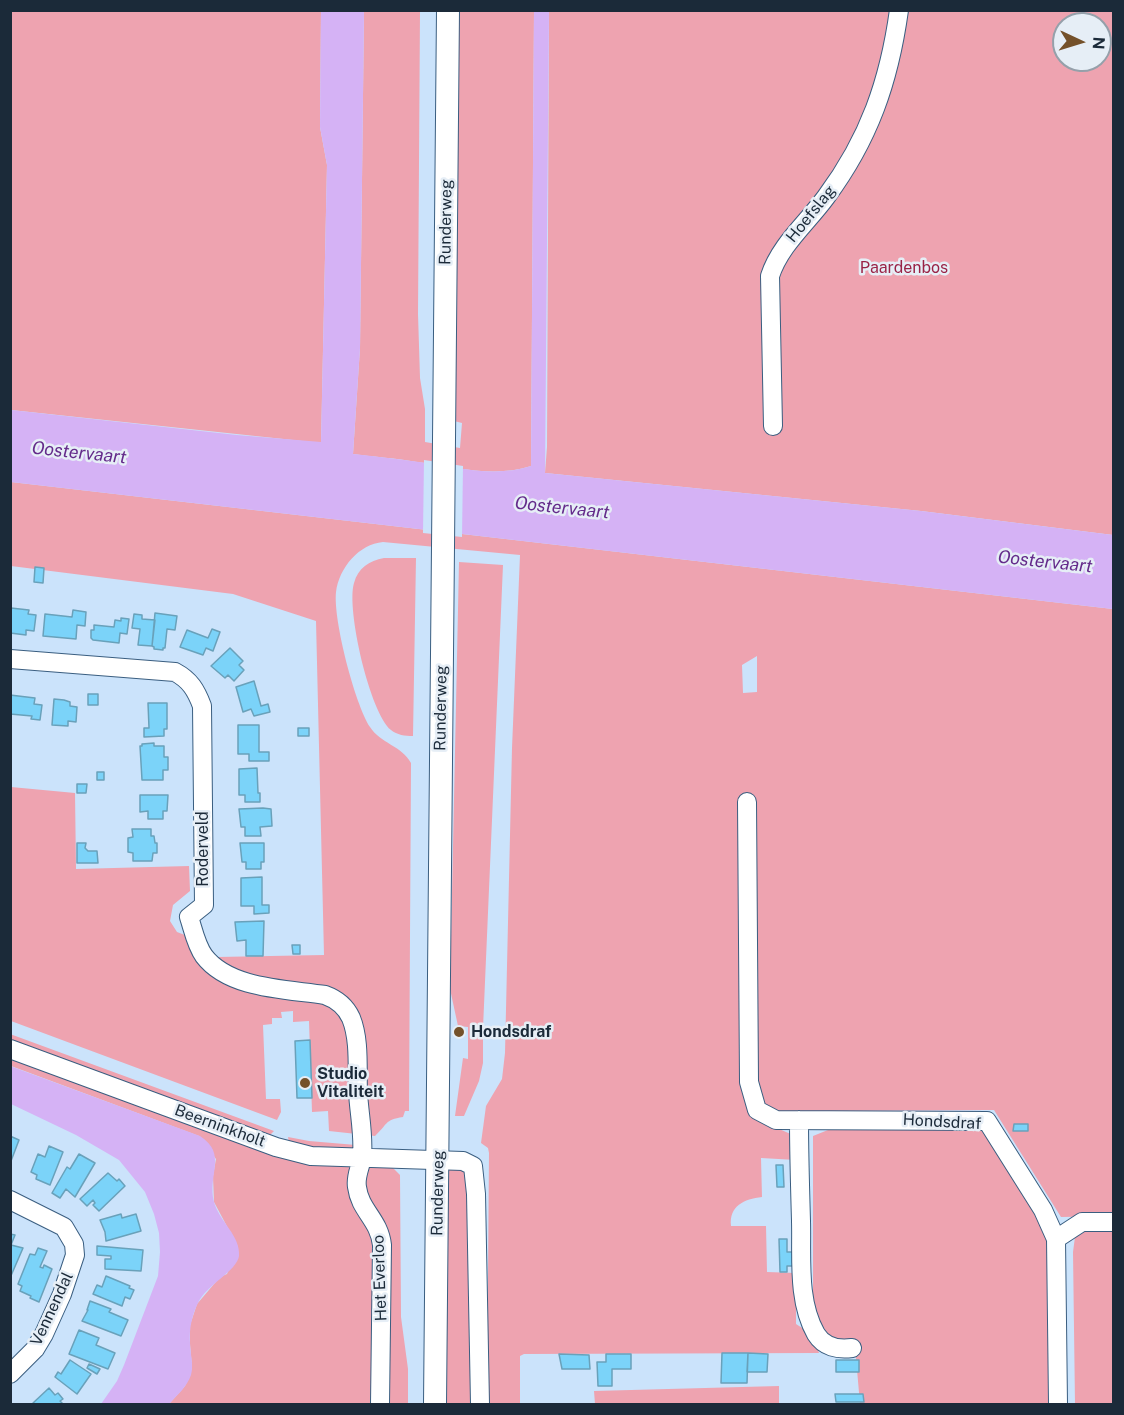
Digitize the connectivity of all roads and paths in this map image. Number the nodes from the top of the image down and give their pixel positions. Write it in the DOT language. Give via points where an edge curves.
graph roads {
  1 [pos="448,10"];
  2 [pos="899,10"];
  3 [pos="773,426"];
  4 [pos="10,659"];
  5 [pos="747,802"];
  6 [pos="10,1049"];
  7 [pos="799,1120"];
  8 [pos="362,1158"];
  9 [pos="438,1160"];
  10 [pos="10,1200"];
  11 [pos="1113,1222"];
  12 [pos="1056,1239"];
  13 [pos="852,1348"];
  14 [pos="10,1374"];
  15 [pos="380,1404"];
  16 [pos="435,1404"];
  17 [pos="480,1404"];
  18 [pos="1058,1404"];
  1 -- 9 [label="street, Runderweg"];
  2 -- 3 [label="street, Hoefslag" via="883,88 865,136 825,199 785,246 770,276"];
  4 -- 8 [label="street, Roderveld" via="175,672 196,690 202,706 204,905 189,917 202,954 216,969 237,980 325,994 337,1000 351,1018"];
  5 -- 7 [label="street, Hondsdraf" via="749,1082 757,1110 776,1120"];
  6 -- 8 [label="street, Beerninkholt" via="276,1147 311,1156"];
  7 -- 12 [label="street, Hondsdraf" via="987,1121"];
  7 -- 13 [label="street" via="802,1284 808,1312 823,1342 842,1350"];
  8 -- 9 [label="street, Beerninkholt"];
  8 -- 15 [label="street, Het Everloo" via="357,1172 360,1200 381,1233 382,1245"];
  9 -- 16 [label="street, Runderweg"];
  9 -- 17 [label="street" via="463,1161 473,1166"];
  10 -- 14 [label="street, Vennendal" via="63,1227 74,1244 75,1255 44,1334"];
  11 -- 12 [label="street" via="1082,1222"];
  12 -- 18 [label="street, Hondsdraf"];
}
